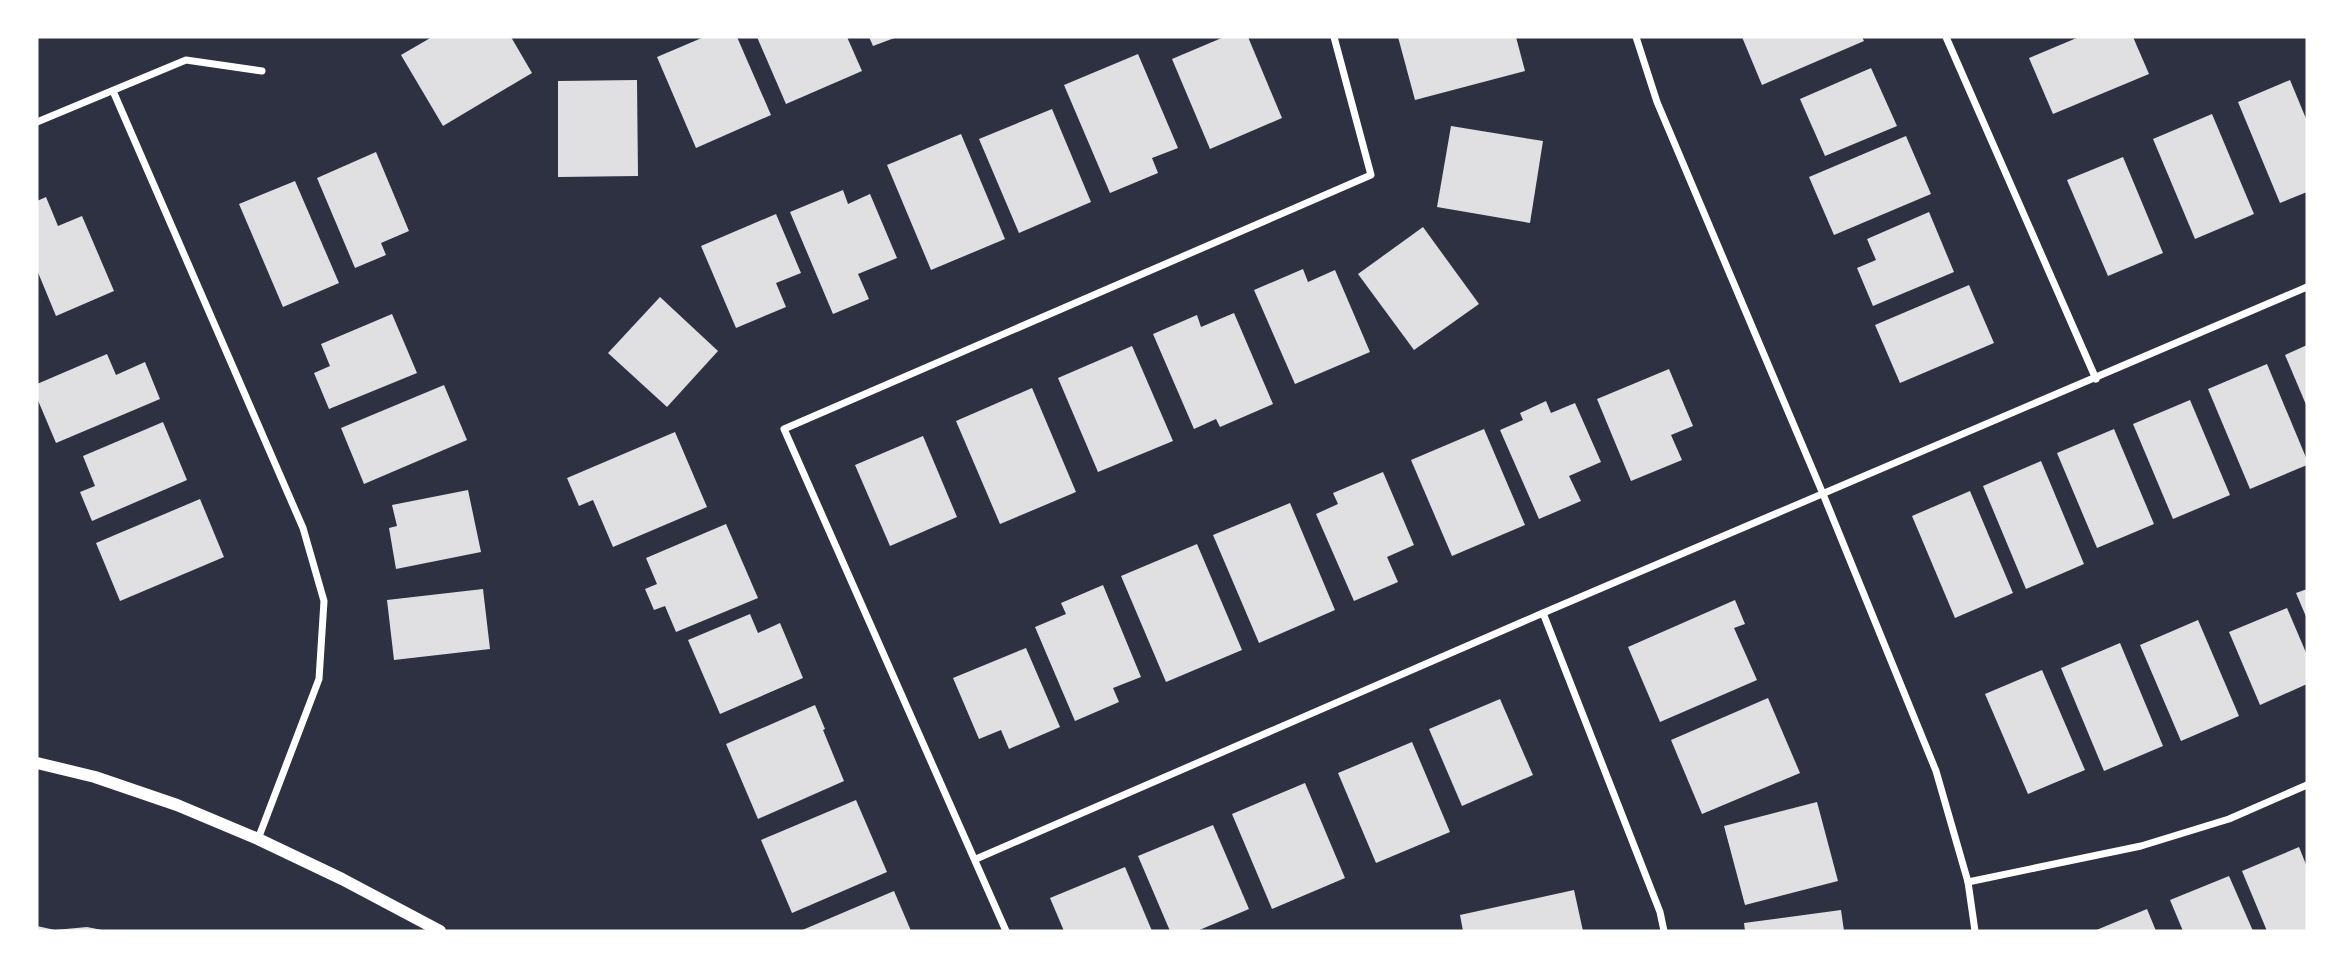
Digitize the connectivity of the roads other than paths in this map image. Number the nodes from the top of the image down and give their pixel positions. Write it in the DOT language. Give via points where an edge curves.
graph roads {
  1 [pos="1334,37"];
  2 [pos="1636,37"];
  3 [pos="1946,37"];
  4 [pos="262,71"];
  5 [pos="113,91"];
  6 [pos="37,122"];
  7 [pos="2307,287"];
  8 [pos="2096,379"];
  9 [pos="1824,494"];
  10 [pos="1543,613"];
  11 [pos="37,763"];
  12 [pos="2307,785"];
  13 [pos="258,839"];
  14 [pos="976,859"];
  15 [pos="1968,882"];
  16 [pos="440,931"];
  17 [pos="1006,931"];
  18 [pos="1664,931"];
  19 [pos="1975,931"];
  1 -- 14 [label="street" via="1371,175 784,429"];
  2 -- 9 [label="street" via="1657,102"];
  3 -- 8 [label="street"];
  4 -- 5 [label="street" via="186,60"];
  5 -- 6 [label="street"];
  5 -- 13 [label="street" via="303,528 324,601 319,679"];
  7 -- 8 [label="street"];
  8 -- 9 [label="street"];
  9 -- 10 [label="street"];
  9 -- 15 [label="street" via="1936,771"];
  10 -- 14 [label="street"];
  10 -- 18 [label="street"];
  11 -- 13 [label="street" via="95,776"];
  12 -- 15 [label="street" via="2229,819 2141,846"];
  13 -- 16 [label="street"];
  14 -- 17 [label="street"];
  15 -- 19 [label="street"];
}
